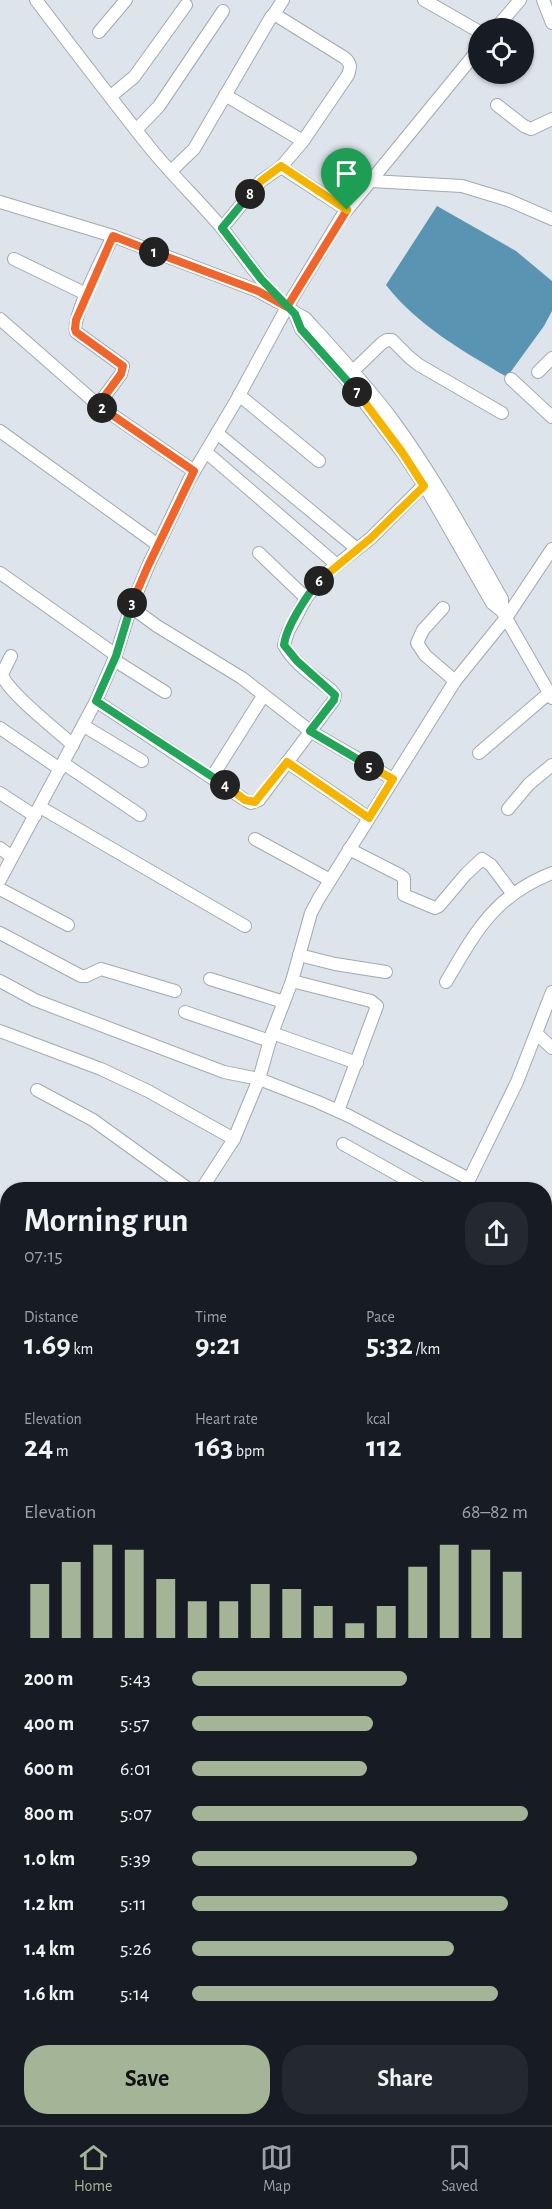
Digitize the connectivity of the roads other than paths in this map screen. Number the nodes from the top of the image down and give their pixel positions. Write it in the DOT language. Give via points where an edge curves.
graph roads {
  1 [pos="36,0"];
  2 [pos="126,0"];
  3 [pos="283,0"];
  4 [pos="424,0"];
  5 [pos="520,0"];
  6 [pos="543,0"];
  7 [pos="186,5"];
  8 [pos="223,11"];
  9 [pos="274,14"];
  10 [pos="505,18"];
  11 [pos="552,22"];
  12 [pos="468,25"];
  13 [pos="99,32"];
  14 [pos="468,62"];
  15 [pos="225,95"];
  16 [pos="111,96"];
  17 [pos="497,105"];
  18 [pos="552,119"];
  19 [pos="136,130"];
  20 [pos="303,141"];
  21 [pos="281,166"];
  22 [pos="171,171"];
  23 [pos="371,181"];
  24 [pos="0,202"];
  25 [pos="347,210"];
  26 [pos="552,219"];
  27 [pos="222,228"];
  28 [pos="113,236"];
  29 [pos="14,259"];
  30 [pos="86,294"];
  31 [pos="291,310"];
  32 [pos="0,319"];
  33 [pos="552,358"];
  34 [pos="353,371"];
  35 [pos="538,372"];
  36 [pos="511,379"];
  37 [pos="239,395"];
  38 [pos="98,405"];
  39 [pos="502,413"];
  40 [pos="552,417"];
  41 [pos="0,431"];
  42 [pos="217,433"];
  43 [pos="206,452"];
  44 [pos="319,461"];
  45 [pos="194,471"];
  46 [pos="424,486"];
  47 [pos="158,545"];
  48 [pos="357,549"];
  49 [pos="552,549"];
  50 [pos="259,554"];
  51 [pos="337,565"];
  52 [pos="0,573"];
  53 [pos="306,598"];
  54 [pos="131,607"];
  55 [pos="442,608"];
  56 [pos="504,614"];
  57 [pos="11,656"];
  58 [pos="115,658"];
  59 [pos="455,681"];
  60 [pos="165,692"];
  61 [pos="551,695"];
  62 [pos="263,696"];
  63 [pos="96,701"];
  64 [pos="84,726"];
  65 [pos="0,728"];
  66 [pos="310,731"];
  67 [pos="73,745"];
  68 [pos="480,753"];
  69 [pos="142,761"];
  70 [pos="287,762"];
  71 [pos="552,765"];
  72 [pos="62,766"];
  73 [pos="212,777"];
  74 [pos="393,779"];
  75 [pos="0,793"];
  76 [pos="508,808"];
  77 [pos="37,811"];
  78 [pos="140,815"];
  79 [pos="369,818"];
  80 [pos="255,839"];
  81 [pos="0,848"];
  82 [pos="349,849"];
  83 [pos="12,857"];
  84 [pos="552,873"];
  85 [pos="0,880"];
  86 [pos="330,880"];
  87 [pos="0,889"];
  88 [pos="512,893"];
  89 [pos="68,925"];
  90 [pos="245,926"];
  91 [pos="0,933"];
  92 [pos="299,954"];
  93 [pos="386,972"];
  94 [pos="210,979"];
  95 [pos="0,981"];
  96 [pos="292,981"];
  97 [pos="446,982"];
  98 [pos="174,991"];
  99 [pos="552,992"];
  100 [pos="284,1002"];
  101 [pos="185,1012"];
  102 [pos="0,1031"];
  103 [pos="537,1034"];
  104 [pos="271,1037"];
  105 [pos="552,1048"];
  106 [pos="357,1063"];
  107 [pos="259,1079"];
  108 [pos="37,1090"];
  109 [pos="338,1111"];
  110 [pos="234,1139"];
  111 [pos="343,1144"];
  112 [pos="179,1182"];
  113 [pos="206,1182"];
  114 [pos="411,1182"];
  115 [pos="462,1182"];
  116 [pos="467,1182"];
  1 -- 16 [label="street"];
  2 -- 13 [label="street"];
  3 -- 9 [label="street"];
  4 -- 12 [label="street"];
  5 -- 10 [label="street"];
  6 -- 11 [label="street"];
  7 -- 16 [label="street" via="134,77"];
  8 -- 19 [label="street" via="159,106"];
  9 -- 15 [label="street"];
  9 -- 20 [label="street" via="350,63 348,75"];
  14 -- 23 [label="street"];
  15 -- 20 [label="street"];
  15 -- 22 [label="street" via="194,149"];
  16 -- 19 [label="street"];
  17 -- 18 [label="street" via="531,129"];
  19 -- 22 [label="street"];
  20 -- 21 [label="street"];
  21 -- 25 [label="street"];
  21 -- 27 [label="street" via="261,181"];
  22 -- 27 [label="street"];
  23 -- 25 [label="street"];
  23 -- 26 [label="street" via="462,186"];
  24 -- 28 [label="street"];
  25 -- 31 [label="street"];
  27 -- 31 [label="street"];
  28 -- 30 [label="street"];
  28 -- 31 [label="street" via="258,291"];
  29 -- 30 [label="street"];
  30 -- 38 [label="street" via="75,329 123,366"];
  31 -- 34 [label="street" via="305,318"];
  31 -- 37 [label="street"];
  31 -- 46 [label="street" via="301,329 352,386"];
  32 -- 38 [label="street"];
  33 -- 35 [label="street"];
  34 -- 39 [label="street" via="387,339 392,340 419,365"];
  34 -- 56 [label="street" via="428,471 502,599"];
  36 -- 40 [label="street"];
  37 -- 42 [label="street"];
  37 -- 44 [label="street"];
  38 -- 45 [label="street"];
  41 -- 47 [label="street"];
  42 -- 43 [label="street"];
  42 -- 48 [label="street"];
  43 -- 45 [label="street"];
  43 -- 51 [label="street"];
  45 -- 47 [label="street"];
  46 -- 48 [label="street"];
  46 -- 56 [label="street" via="492,603"];
  47 -- 54 [label="street"];
  48 -- 51 [label="street"];
  49 -- 56 [label="street"];
  50 -- 53 [label="street"];
  51 -- 53 [label="street"];
  52 -- 58 [label="street"];
  53 -- 66 [label="street" via="284,645 335,695"];
  54 -- 58 [label="street"];
  54 -- 62 [label="street" via="242,678"];
  55 -- 59 [label="street" via="417,643"];
  56 -- 59 [label="street"];
  56 -- 61 [label="street"];
  57 -- 67 [label="street" via="2,674 4,681"];
  58 -- 60 [label="street"];
  58 -- 63 [label="street"];
  59 -- 74 [label="street"];
  61 -- 68 [label="street"];
  62 -- 66 [label="street"];
  62 -- 73 [label="street"];
  63 -- 64 [label="street"];
  63 -- 73 [label="street"];
  64 -- 67 [label="street"];
  64 -- 69 [label="street"];
  65 -- 72 [label="street"];
  66 -- 70 [label="street"];
  66 -- 74 [label="street"];
  67 -- 72 [label="street"];
  70 -- 73 [label="street" via="255,802 245,800"];
  70 -- 79 [label="street"];
  71 -- 76 [label="street"];
  72 -- 77 [label="street"];
  72 -- 78 [label="street"];
  74 -- 79 [label="street"];
  75 -- 77 [label="street"];
  77 -- 83 [label="street"];
  77 -- 90 [label="street"];
  79 -- 82 [label="street"];
  80 -- 86 [label="street"];
  81 -- 83 [label="street"];
  82 -- 86 [label="street"];
  82 -- 88 [label="street" via="400,875 404,878 404,895 435,908 482,860 491,865"];
  83 -- 85 [label="street"];
  84 -- 88 [label="street"];
  86 -- 92 [label="street" via="311,913"];
  87 -- 89 [label="street"];
  88 -- 97 [label="street" via="475,932"];
  91 -- 98 [label="street" via="81,976 101,969"];
  92 -- 93 [label="street"];
  92 -- 96 [label="street"];
  94 -- 100 [label="street"];
  95 -- 107 [label="street" via="46,1005 225,1072"];
  96 -- 100 [label="street"];
  96 -- 106 [label="street" via="375,1003 376,1011"];
  99 -- 103 [label="street"];
  100 -- 104 [label="street"];
  101 -- 104 [label="street"];
  102 -- 110 [label="street" via="101,1069"];
  103 -- 105 [label="street"];
  103 -- 116 [label="street"];
  104 -- 106 [label="street"];
  104 -- 107 [label="street"];
  106 -- 109 [label="street"];
  107 -- 109 [label="street"];
  107 -- 110 [label="street"];
  108 -- 112 [label="street" via="93,1120"];
  109 -- 115 [label="street"];
  110 -- 113 [label="street"];
  111 -- 114 [label="street"];
}
